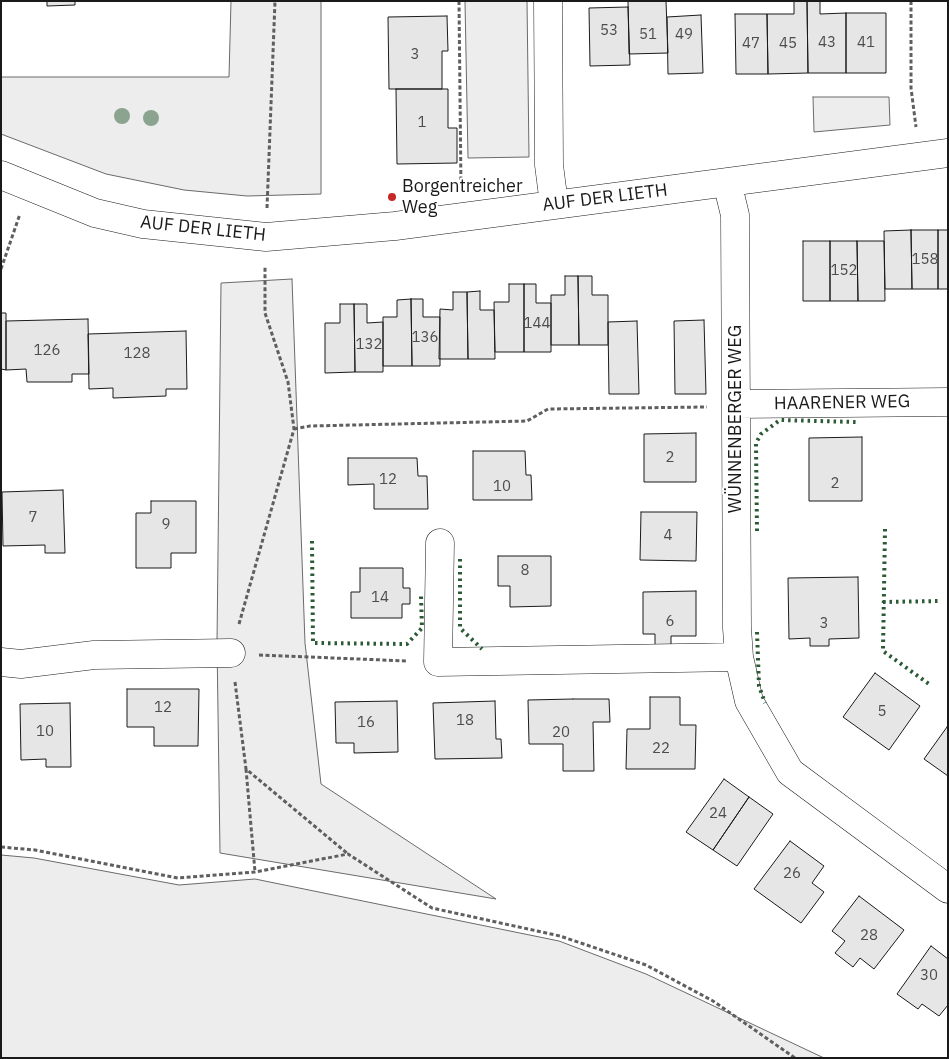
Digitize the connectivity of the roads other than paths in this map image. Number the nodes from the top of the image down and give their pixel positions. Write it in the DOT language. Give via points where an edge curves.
graph roads {
  1 [pos="548,1"];
  2 [pos="948,153"];
  3 [pos="1,175"];
  4 [pos="727,182"];
  5 [pos="554,204"];
  6 [pos="948,402"];
  7 [pos="737,404"];
  8 [pos="440,543"];
  9 [pos="231,653"];
  10 [pos="739,658"];
  11 [pos="1,662"];
  12 [pos="948,889"];
  1 -- 5 [label="street" via="549,164"];
  2 -- 4 [label="street, AUF DER LIETH"];
  3 -- 5 [label="street, AUF DER LIETH" via="95,213 143,224 266,237 396,226"];
  4 -- 5 [label="street, AUF DER LIETH"];
  4 -- 7 [label="street, WÜNNENBERGER WEG" via="735,215"];
  6 -- 7 [label="street, HAARENER WEG"];
  7 -- 10 [label="street, WÜNNENBERGER WEG"];
  8 -- 10 [label="street" via="438,662"];
  9 -- 11 [label="street" via="94,655 21,664"];
  10 -- 12 [label="street, WÜNNENBERGER WEG" via="748,701 790,772"];
}
